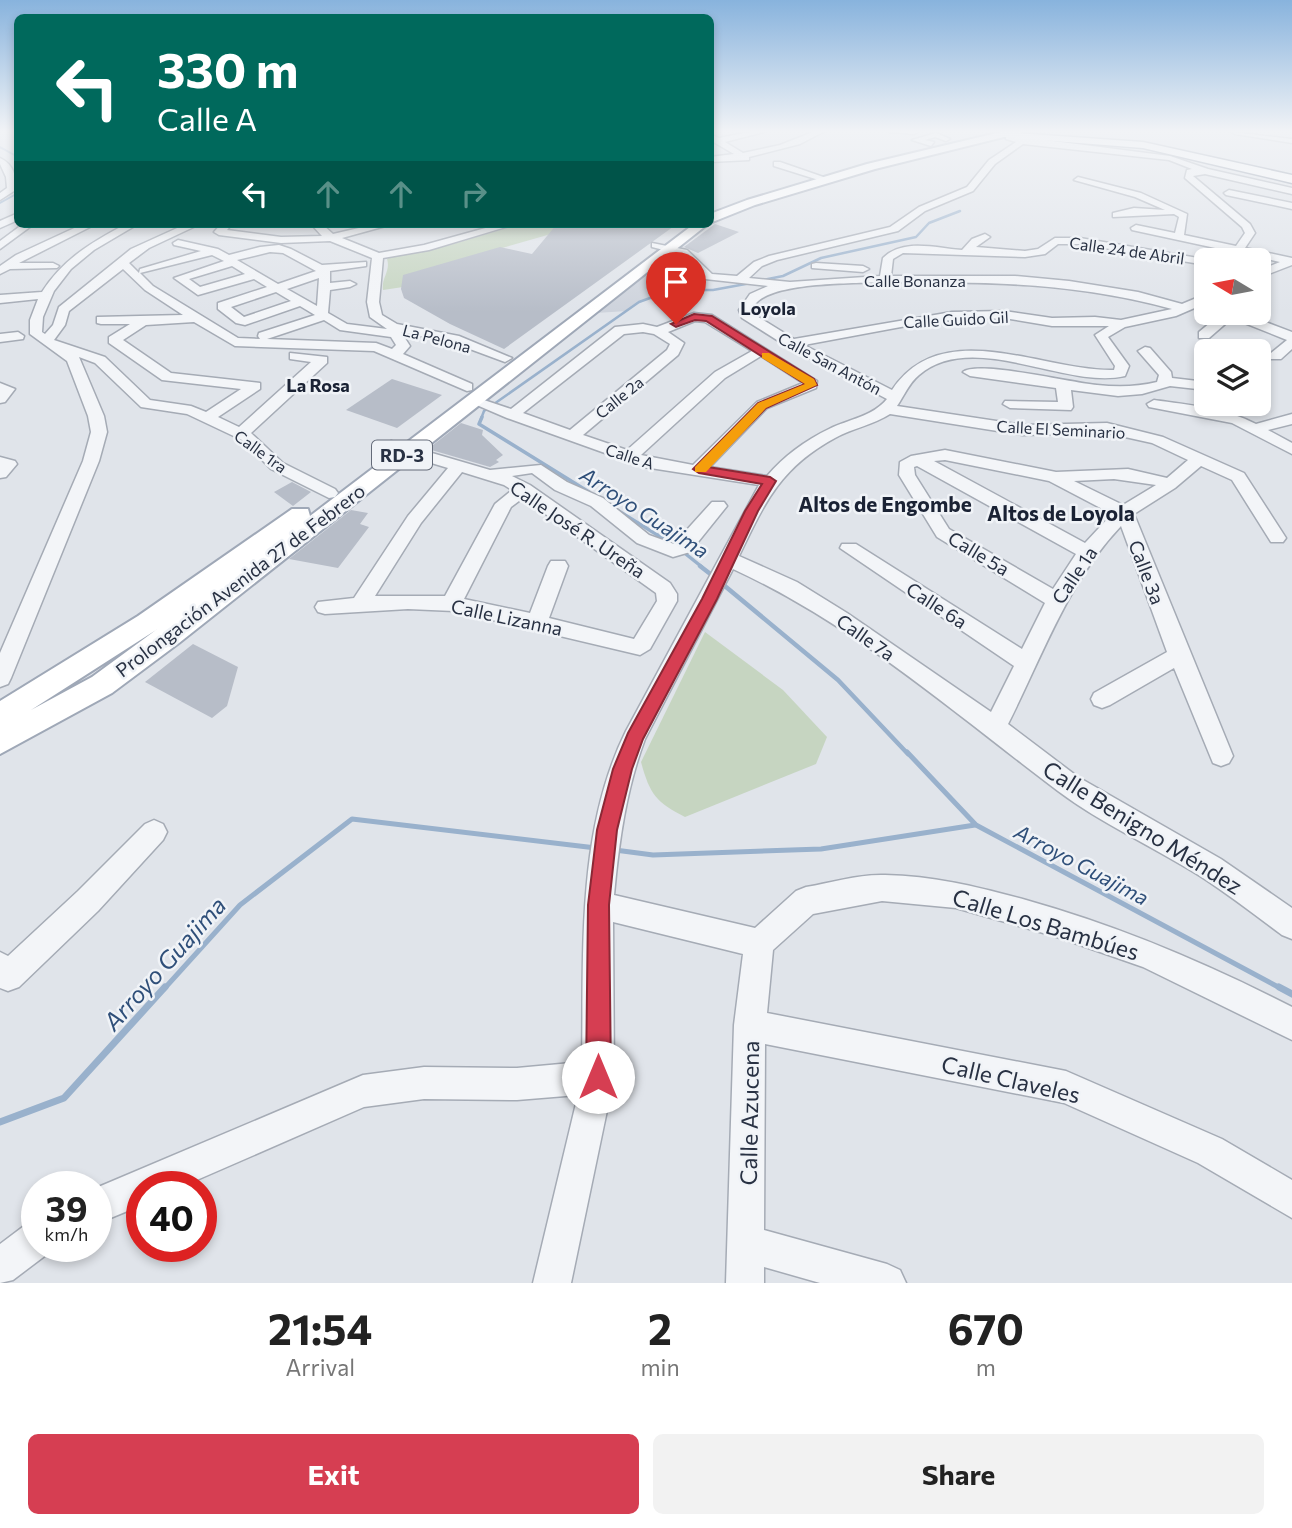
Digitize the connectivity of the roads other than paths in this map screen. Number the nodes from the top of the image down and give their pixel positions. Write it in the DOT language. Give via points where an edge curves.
graph roads {
  1 [pos="771,192"];
  2 [pos="783,192"];
  3 [pos="963,192"];
  4 [pos="1133,192"];
  5 [pos="1205,192"];
  6 [pos="1229,192"];
  7 [pos="1292,206"];
  8 [pos="714,207"];
  9 [pos="1183,214"];
  10 [pos="1116,215"];
  11 [pos="714,218"];
  12 [pos="24,228"];
  13 [pos="83,228"];
  14 [pos="126,228"];
  15 [pos="186,228"];
  16 [pos="223,228"];
  17 [pos="320,228"];
  18 [pos="372,228"];
  19 [pos="497,228"];
  20 [pos="680,228"];
  21 [pos="695,228"];
  22 [pos="1136,229"];
  23 [pos="966,232"];
  24 [pos="193,236"];
  25 [pos="1179,236"];
  26 [pos="985,237"];
  27 [pos="228,238"];
  28 [pos="331,238"];
  29 [pos="178,243"];
  30 [pos="0,246"];
  31 [pos="663,246"];
  32 [pos="1234,248"];
  33 [pos="1240,248"];
  34 [pos="211,249"];
  35 [pos="966,252"];
  36 [pos="1041,252"];
  37 [pos="323,253"];
  38 [pos="139,256"];
  39 [pos="379,256"];
  40 [pos="1271,258"];
  41 [pos="304,260"];
  42 [pos="1194,260"];
  43 [pos="231,261"];
  44 [pos="123,263"];
  45 [pos="1290,263"];
  46 [pos="362,264"];
  47 [pos="53,266"];
  48 [pos="816,266"];
  49 [pos="3,268"];
  50 [pos="322,270"];
  51 [pos="1271,270"];
  52 [pos="145,271"];
  53 [pos="255,275"];
  54 [pos="885,276"];
  55 [pos="747,280"];
  56 [pos="350,284"];
  57 [pos="790,285"];
  58 [pos="324,287"];
  59 [pos="278,288"];
  60 [pos="45,295"];
  61 [pos="0,299"];
  62 [pos="302,302"];
  63 [pos="1194,304"];
  64 [pos="1183,308"];
  65 [pos="324,315"];
  66 [pos="194,318"];
  67 [pos="101,320"];
  68 [pos="148,320"];
  69 [pos="1121,324"];
  70 [pos="1215,326"];
  71 [pos="1260,326"];
  72 [pos="658,331"];
  73 [pos="547,335"];
  74 [pos="1204,335"];
  75 [pos="18,336"];
  76 [pos="264,336"];
  77 [pos="0,338"];
  78 [pos="1292,340"];
  79 [pos="46,342"];
  80 [pos="244,344"];
  81 [pos="793,344"];
  82 [pos="1145,351"];
  83 [pos="759,352"];
  84 [pos="393,356"];
  85 [pos="1276,356"];
  86 [pos="505,358"];
  87 [pos="970,372"];
  88 [pos="1166,381"];
  89 [pos="1063,383"];
  90 [pos="1194,384"];
  91 [pos="0,387"];
  92 [pos="0,399"];
  93 [pos="479,400"];
  94 [pos="890,403"];
  95 [pos="1010,404"];
  96 [pos="513,415"];
  97 [pos="1154,415"];
  98 [pos="207,418"];
  99 [pos="1292,418"];
  100 [pos="1256,429"];
  101 [pos="241,433"];
  102 [pos="572,436"];
  103 [pos="399,449"];
  104 [pos="1292,449"];
  105 [pos="629,457"];
  106 [pos="917,459"];
  107 [pos="1200,459"];
  108 [pos="459,466"];
  109 [pos="699,469"];
  110 [pos="494,474"];
  111 [pos="1055,477"];
  112 [pos="770,481"];
  113 [pos="1169,484"];
  114 [pos="524,489"];
  115 [pos="329,492"];
  116 [pos="504,504"];
  117 [pos="718,506"];
  118 [pos="550,507"];
  119 [pos="1125,513"];
  120 [pos="1277,538"];
  121 [pos="849,548"];
  122 [pos="1087,552"];
  123 [pos="726,565"];
  124 [pos="558,566"];
  125 [pos="1056,600"];
  126 [pos="360,604"];
  127 [pos="452,604"];
  128 [pos="325,607"];
  129 [pos="537,622"];
  130 [pos="158,629"];
  131 [pos="643,643"];
  132 [pos="1179,655"];
  133 [pos="1025,662"];
  134 [pos="0,678"];
  135 [pos="1102,699"];
  136 [pos="0,714"];
  137 [pos="995,727"];
  138 [pos="0,742"];
  139 [pos="1221,756"];
  140 [pos="154,832"];
  141 [pos="601,890"];
  142 [pos="1292,925"];
  143 [pos="759,943"];
  144 [pos="0,967"];
  145 [pos="1292,1024"];
  146 [pos="750,1025"];
  147 [pos="598,1077"];
  148 [pos="179,1171"];
  149 [pos="1292,1200"];
  150 [pos="747,1244"];
  151 [pos="21,1251"];
  152 [pos="0,1267"];
  153 [pos="552,1283"];
  154 [pos="745,1283"];
  155 [pos="887,1283"];
  1 -- 8 [label="main road"];
  2 -- 11 [label="main road"];
  3 -- 55 [label="street" via="922,209 894,229 758,264"];
  4 -- 9 [label="street"];
  5 -- 33 [label="street" via="1247,225 1250,233"];
  6 -- 7 [label="street"];
  9 -- 10 [label="street" via="1146,211"];
  9 -- 25 [label="street"];
  12 -- 30 [label="street"];
  13 -- 49 [label="street"];
  14 -- 60 [label="street" via="81,254 50,283"];
  15 -- 44 [label="street" via="134,251"];
  16 -- 28 [label="street" via="219,232 281,240"];
  17 -- 28 [label="street"];
  18 -- 28 [label="street"];
  19 -- 39 [label="street"];
  20 -- 31 [label="main road, Prolongación Avenida 27 de Febrero / RD-3"];
  21 -- 31 [label="main road, Prolongación Avenida 27 de Febrero / RD-3"];
  22 -- 25 [label="street"];
  23 -- 26 [label="street"];
  24 -- 29 [label="street"];
  25 -- 32 [label="street"];
  26 -- 35 [label="street"];
  26 -- 36 [label="street"];
  27 -- 34 [label="street"];
  28 -- 39 [label="street"];
  29 -- 34 [label="street"];
  29 -- 38 [label="street"];
  31 -- 55 [label="street, Calle Bonanza" via="686,254 709,277"];
  31 -- 73 [label="main road, Prolongación Avenida 27 de Febrero / RD-3"];
  34 -- 43 [label="street"];
  34 -- 52 [label="street"];
  35 -- 36 [label="street, Calle 24 de Abril"];
  35 -- 54 [label="street, Calle 24 de Abril" via="900,250 888,258"];
  36 -- 42 [label="street, Calle 24 de Abril" via="1055,241 1080,241"];
  37 -- 41 [label="street"];
  39 -- 86 [label="street, La Pelona" via="373,302 376,317 393,327 454,340"];
  40 -- 45 [label="street"];
  41 -- 43 [label="street" via="277,246"];
  41 -- 50 [label="street"];
  43 -- 53 [label="street"];
  43 -- 53 [label="street" via="180,278 198,291"];
  44 -- 66 [label="street" via="149,288"];
  44 -- 79 [label="street" via="64,310"];
  45 -- 51 [label="street"];
  46 -- 50 [label="street"];
  47 -- 49 [label="street"];
  48 -- 54 [label="street"];
  50 -- 58 [label="street"];
  50 -- 59 [label="street"];
  53 -- 59 [label="street"];
  54 -- 57 [label="street, Calle Bonanza"];
  54 -- 64 [label="street, Calle Bonanza" via="1069,284"];
  55 -- 57 [label="street, Calle Bonanza"];
  56 -- 58 [label="street"];
  57 -- 81 [label="street, Calle San Antón" via="763,290 751,298 745,310 746,315"];
  58 -- 65 [label="street"];
  59 -- 62 [label="street"];
  59 -- 62 [label="street" via="222,306 245,321"];
  60 -- 61 [label="street"];
  60 -- 79 [label="street" via="34,325 36,334"];
  62 -- 65 [label="street"];
  63 -- 64 [label="street"];
  64 -- 69 [label="street"];
  65 -- 76 [label="street" via="294,332"];
  65 -- 84 [label="street" via="344,327 396,334 403,346"];
  66 -- 68 [label="street"];
  66 -- 80 [label="street"];
  67 -- 68 [label="street"];
  68 -- 98 [label="street" via="114,340 167,377 255,387"];
  69 -- 81 [label="street, Calle Guido Gil" via="978,315 899,321"];
  69 -- 94 [label="street" via="1101,335 1122,366 1121,373 1097,374 1030,361 963,356 921,367 908,376"];
  70 -- 74 [label="street"];
  71 -- 78 [label="street"];
  72 -- 83 [label="street" via="705,317"];
  72 -- 96 [label="street" via="620,330"];
  72 -- 102 [label="street, Calle 2a" via="677,343 677,348"];
  73 -- 86 [label="main road, Prolongación Avenida 27 de Febrero / RD-3"];
  73 -- 93 [label="main road, Prolongación Avenida 27 de Febrero / RD-3"];
  75 -- 77 [label="street"];
  78 -- 85 [label="street"];
  79 -- 98 [label="street, Calle 1ra" via="100,360 146,404 188,409"];
  79 -- 134 [label="street" via="72,359 99,432"];
  80 -- 84 [label="street, Calle A" via="376,347"];
  80 -- 101 [label="street" via="234,350 322,360"];
  81 -- 94 [label="street, Calle San Antón"];
  82 -- 88 [label="street" via="1162,368"];
  83 -- 105 [label="street" via="720,375"];
  83 -- 109 [label="street" via="811,385 762,405"];
  84 -- 93 [label="street, Calle A"];
  86 -- 93 [label="main road, Prolongación Avenida 27 de Febrero / RD-3"];
  87 -- 89 [label="street"];
  88 -- 90 [label="street"];
  88 -- 97 [label="street"];
  89 -- 95 [label="street" via="1066,407"];
  89 -- 97 [label="street" via="1110,391"];
  91 -- 92 [label="street" via="8,389"];
  93 -- 96 [label="street, Calle A"];
  93 -- 103 [label="main road, Prolongación Avenida 27 de Febrero / RD-3"];
  94 -- 97 [label="street, Calle El Seminario" via="1023,430 1107,428"];
  94 -- 112 [label="street" via="821,440"];
  96 -- 102 [label="street, Calle A"];
  97 -- 100 [label="street" via="1211,413"];
  97 -- 107 [label="street, Calle El Seminario"];
  98 -- 101 [label="street, Calle 1ra"];
  99 -- 100 [label="street"];
  100 -- 104 [label="street"];
  101 -- 115 [label="street, Calle 1ra" via="278,466"];
  102 -- 105 [label="street, Calle A"];
  103 -- 108 [label="street, Calle José R. Ureña"];
  103 -- 115 [label="main road, Prolongación Avenida 27 de Febrero / RD-3"];
  103 -- 130 [label="main road, Prolongación Avenida 27 de Febrero / RD-3"];
  105 -- 109 [label="street, Calle A" via="664,467"];
  106 -- 111 [label="street" via="945,455"];
  106 -- 122 [label="street"];
  106 -- 125 [label="street, Calle 5a" via="906,465 907,475 943,533"];
  107 -- 113 [label="street, Calle 1a"];
  107 -- 120 [label="street, Calle El Seminario" via="1238,477"];
  108 -- 110 [label="street, Calle José R. Ureña"];
  108 -- 126 [label="street" via="414,520"];
  109 -- 112 [label="street, Calle A"];
  110 -- 114 [label="street, Calle José R. Ureña"];
  110 -- 117 [label="street" via="535,468 597,502 643,539 668,551 681,550"];
  111 -- 113 [label="street" via="1123,472"];
  111 -- 119 [label="street"];
  112 -- 123 [label="street"];
  113 -- 119 [label="street, Calle 1a"];
  114 -- 116 [label="street"];
  114 -- 118 [label="street, Calle José R. Ureña"];
  115 -- 130 [label="main road, Prolongación Avenida 27 de Febrero / RD-3"];
  116 -- 118 [label="street"];
  116 -- 127 [label="street"];
  118 -- 131 [label="street, Calle José R. Ureña" via="663,588 667,601"];
  119 -- 122 [label="street, Calle 1a"];
  119 -- 132 [label="street, Calle 3a"];
  121 -- 133 [label="street, Calle 6a"];
  122 -- 125 [label="street, Calle 1a"];
  123 -- 137 [label="street, Calle 7a" via="790,587"];
  123 -- 141 [label="street" via="622,769 607,830"];
  124 -- 129 [label="street"];
  125 -- 133 [label="street, Calle 1a"];
  126 -- 127 [label="street, Calle Lizanna"];
  126 -- 128 [label="street, Calle Lizanna"];
  127 -- 129 [label="street, Calle Lizanna"];
  129 -- 131 [label="street, Calle Lizanna" via="632,647"];
  130 -- 136 [label="main road, Prolongación Avenida 27 de Febrero / RD-3"];
  130 -- 138 [label="main road, Prolongación Avenida 27 de Febrero / RD-3" via="102,685"];
  132 -- 135 [label="street"];
  132 -- 139 [label="street, Calle 3a"];
  133 -- 137 [label="street, Calle 1a"];
  137 -- 142 [label="street, Calle Benigno Méndez" via="1069,785 1211,867"];
  140 -- 144 [label="street" via="8,976"];
  141 -- 143 [label="street"];
  141 -- 147 [label="street"];
  143 -- 145 [label="street, Calle Los Bambúes" via="806,901 882,888 956,894 1147,954"];
  143 -- 146 [label="street, Calle Azucena"];
  146 -- 149 [label="street, Calle Claveles" via="1066,1087 1210,1151"];
  146 -- 150 [label="street, Calle Azucena"];
  147 -- 148 [label="street" via="517,1084 424,1083 363,1091"];
  147 -- 153 [label="street"];
  150 -- 154 [label="street, Calle Azucena"];
  150 -- 155 [label="street"];
  151 -- 152 [label="street"];
}
